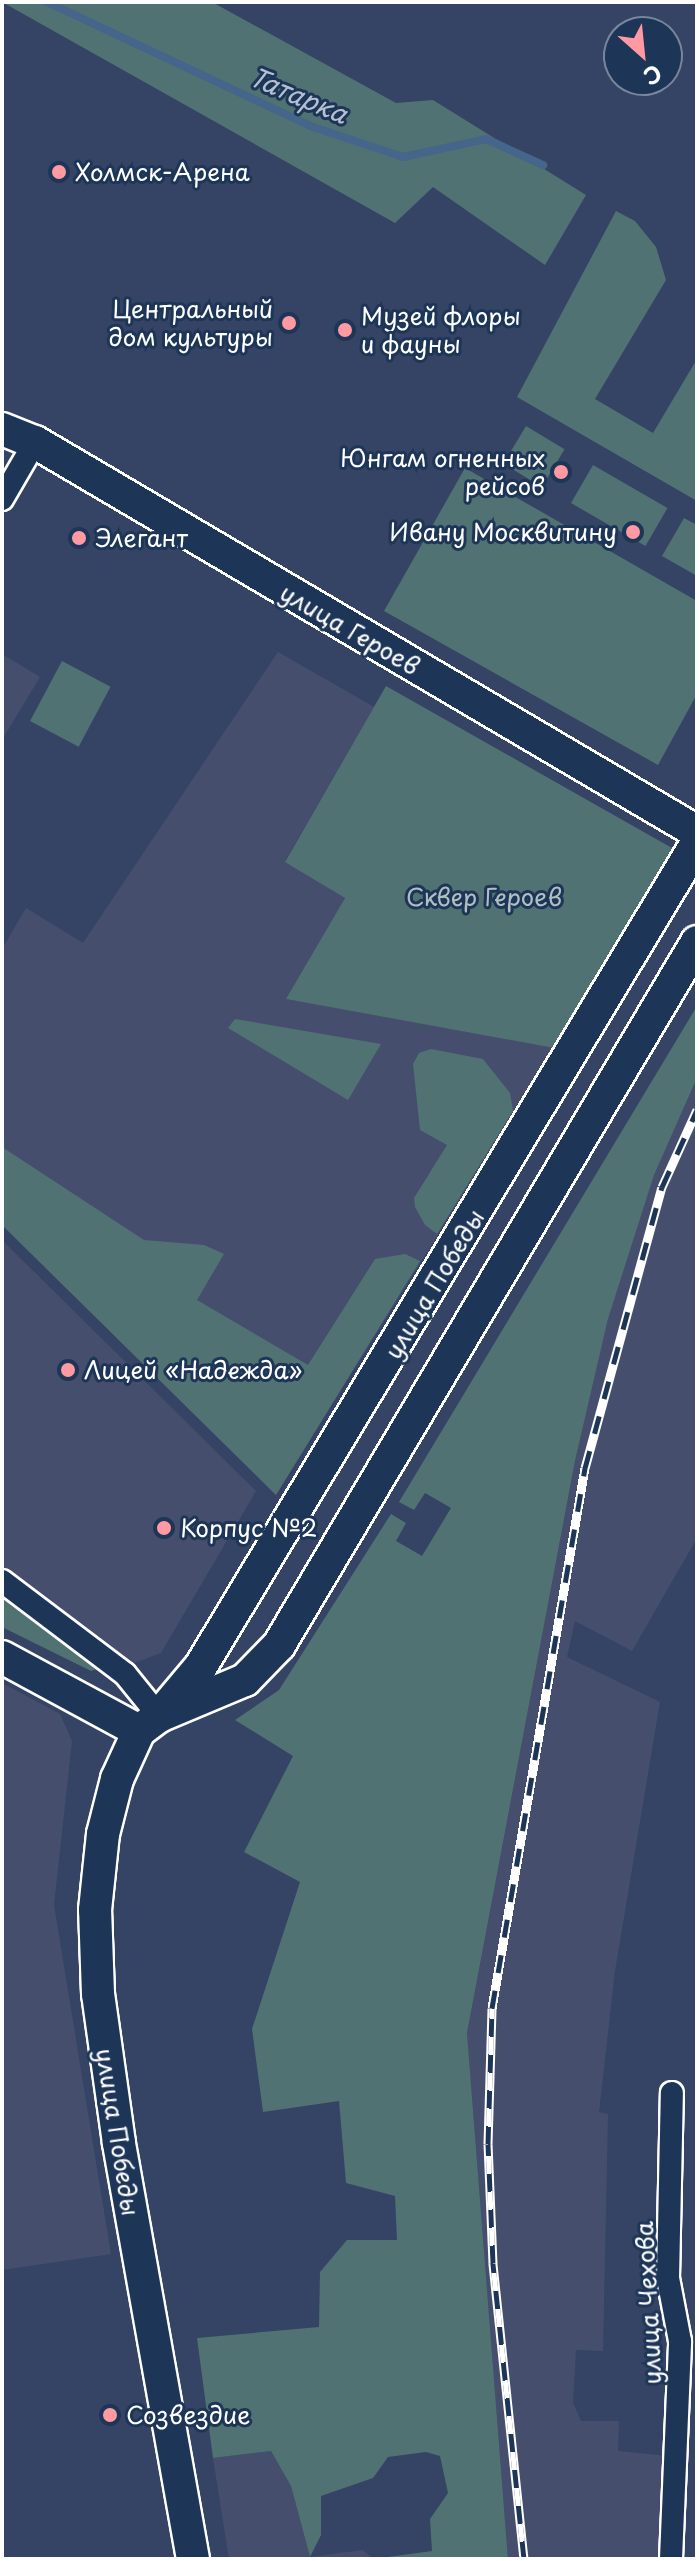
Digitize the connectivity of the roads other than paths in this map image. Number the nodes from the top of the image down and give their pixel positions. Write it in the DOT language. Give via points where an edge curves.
graph roads {
  1 [pos="2,429"];
  2 [pos="35,442"];
  3 [pos="2,499"];
  4 [pos="697,832"];
  5 [pos="697,843"];
  6 [pos="697,942"];
  7 [pos="2,1581"];
  8 [pos="2,1657"];
  9 [pos="149,1724"];
  10 [pos="672,2093"];
  11 [pos="193,2559"];
  12 [pos="671,2559"];
  1 -- 2 [label="main road, улица Героев"];
  2 -- 3 [label="street"];
  2 -- 4 [label="main road, улица Героев"];
  5 -- 9 [label="main road, улица Победы" via="201,1666"];
  6 -- 9 [label="main road" via="279,1645 245,1680"];
  7 -- 9 [label="street" via="125,1674"];
  8 -- 9 [label="main road"];
  9 -- 11 [label="main road, улица Победы" via="117,1779 103,1834 95,1910 98,1994"];
  10 -- 12 [label="street, улица Чехова" via="668,2278 680,2341"];
}
